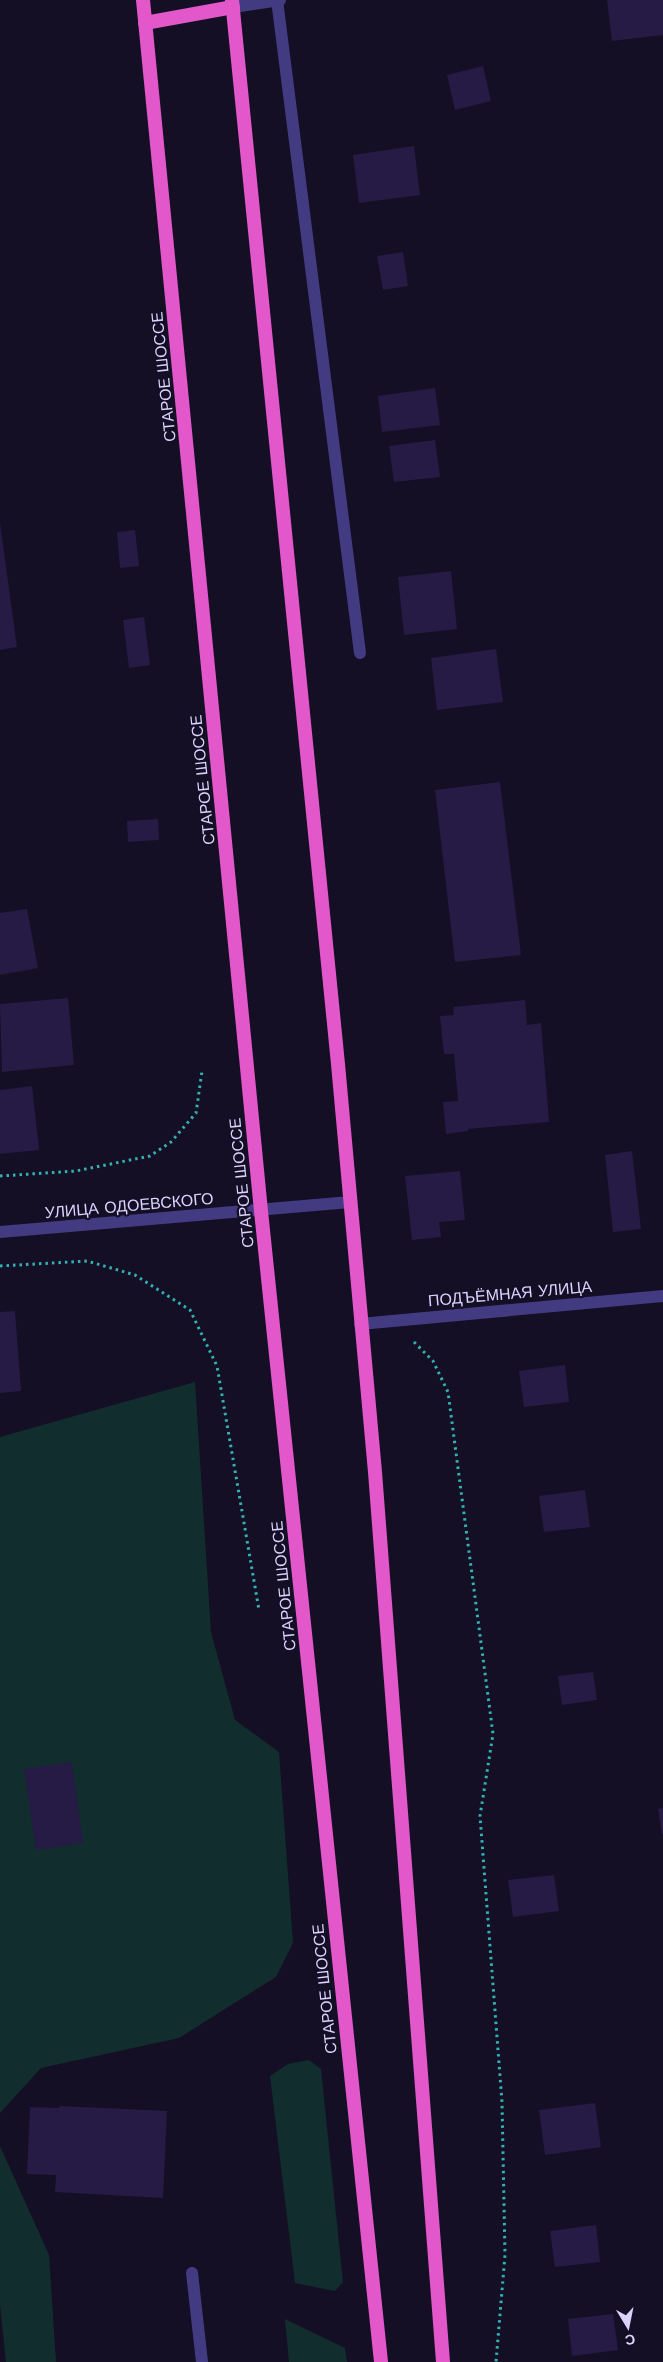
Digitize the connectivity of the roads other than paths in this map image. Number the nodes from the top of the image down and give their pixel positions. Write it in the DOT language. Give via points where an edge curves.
graph roads {
  1 [pos="143,0"];
  2 [pos="278,0"];
  3 [pos="233,4"];
  4 [pos="145,23"];
  5 [pos="360,652"];
  6 [pos="350,1202"];
  7 [pos="261,1211"];
  8 [pos="0,1232"];
  9 [pos="663,1296"];
  10 [pos="360,1324"];
  11 [pos="192,2273"];
  12 [pos="202,2362"];
  13 [pos="381,2362"];
  14 [pos="443,2362"];
  1 -- 4 [label="highway, СТАРОЕ ШОССЕ"];
  2 -- 3 [label="street"];
  2 -- 5 [label="street"];
  3 -- 4 [label="highway"];
  3 -- 6 [label="highway"];
  4 -- 7 [label="highway, СТАРОЕ ШОССЕ"];
  6 -- 7 [label="street, УЛИЦА ОДОЕВСКОГО"];
  6 -- 10 [label="highway"];
  7 -- 8 [label="street, УЛИЦА ОДОЕВСКОГО"];
  7 -- 13 [label="highway, СТАРОЕ ШОССЕ"];
  9 -- 10 [label="street, ПОДЪЁМНАЯ УЛИЦА"];
  10 -- 14 [label="highway" via="375,1472"];
  11 -- 12 [label="street"];
}
